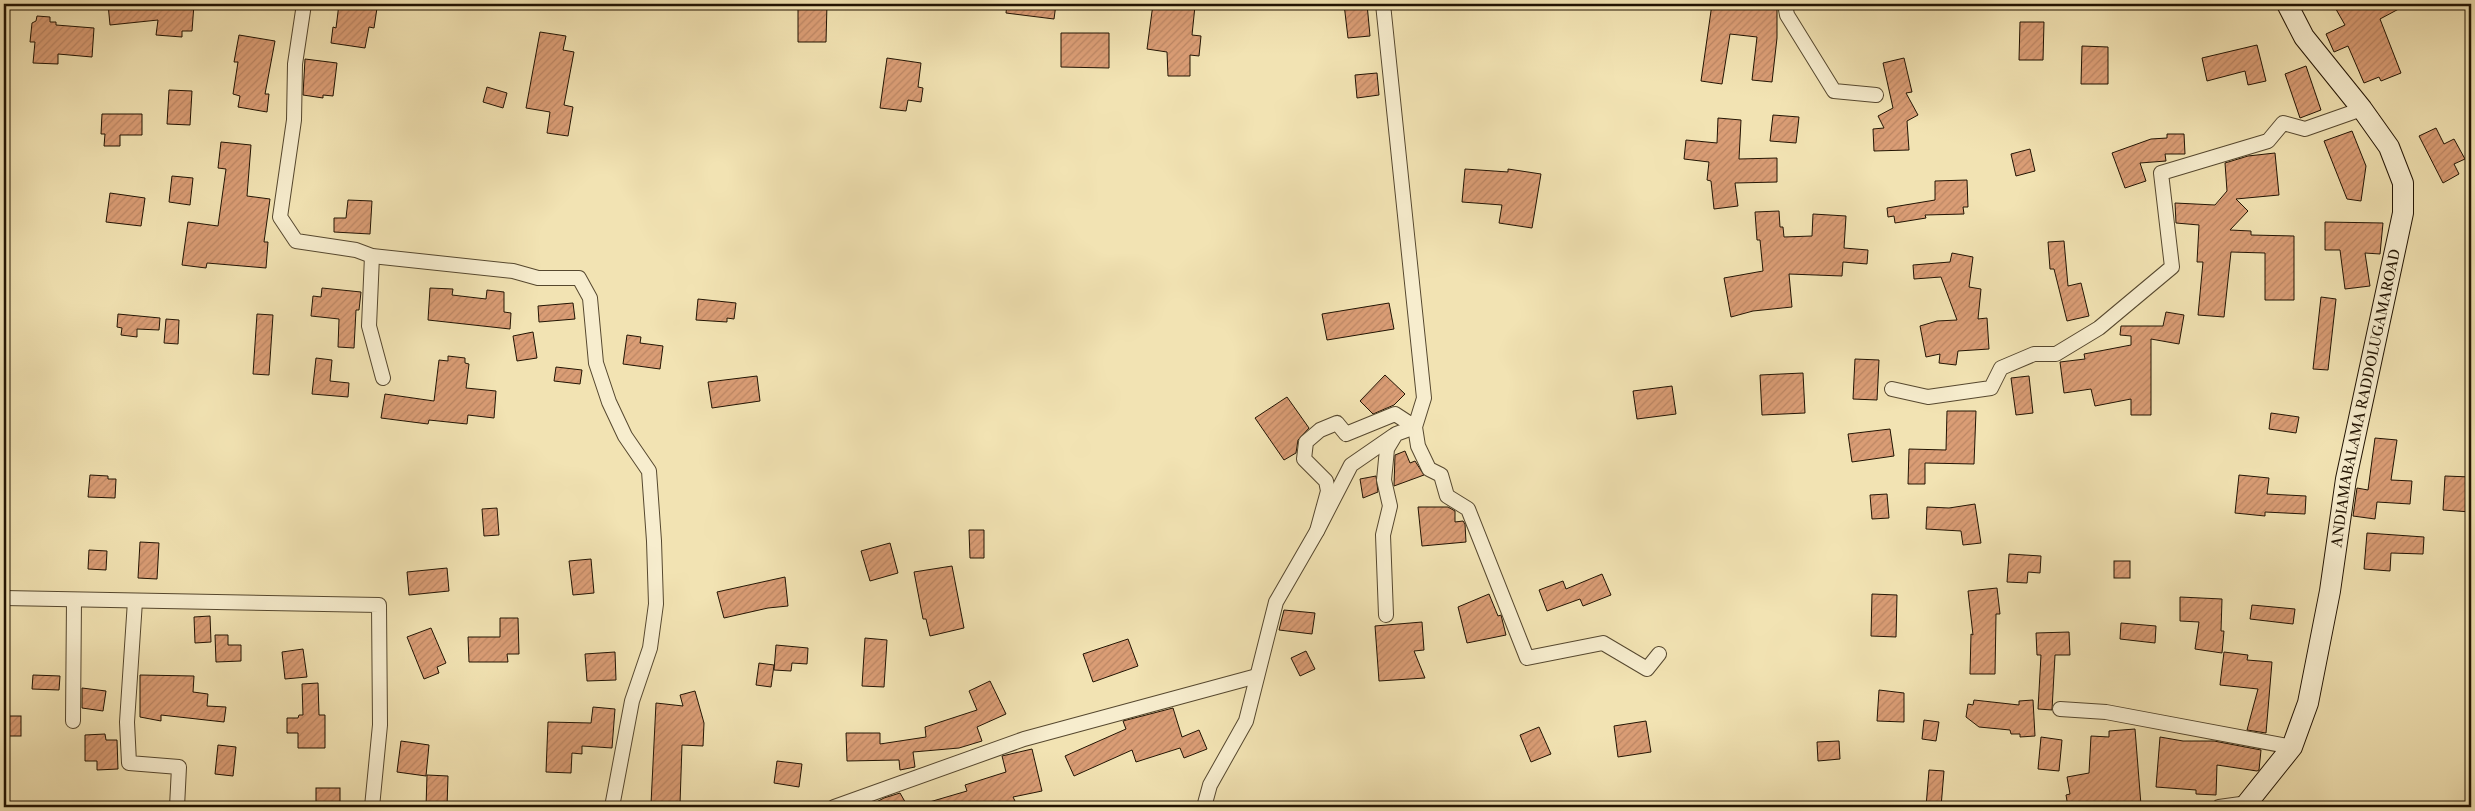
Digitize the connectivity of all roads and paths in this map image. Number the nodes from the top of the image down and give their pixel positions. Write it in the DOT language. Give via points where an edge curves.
graph roads {
  1 [pos="304,4"];
  2 [pos="1383,4"];
  3 [pos="1786,4"];
  4 [pos="2287,4"];
  5 [pos="1876,94"];
  6 [pos="2362,109"];
  7 [pos="372,256"];
  8 [pos="383,378"];
  9 [pos="1892,390"];
  10 [pos="1415,427"];
  11 [pos="1396,434"];
  12 [pos="1317,532"];
  13 [pos="4,598"];
  14 [pos="74,600"];
  15 [pos="135,601"];
  16 [pos="1386,615"];
  17 [pos="1659,654"];
  18 [pos="1257,676"];
  19 [pos="2060,709"];
  20 [pos="73,721"];
  21 [pos="2292,747"];
  22 [pos="2246,805"];
  23 [pos="177,807"];
  24 [pos="372,807"];
  25 [pos="612,807"];
  26 [pos="834,807"];
  27 [pos="1204,807"];
  28 [pos="2219,807"];
  1 -- 7 [label="street" via="295,64 294,120 280,217 296,241 356,250"];
  2 -- 10 [label="street" via="1424,398"];
  3 -- 5 [label="street" via="1787,15 1834,91"];
  4 -- 6 [label="street, ANDIAMABALAMA RADDOLUGAMAROAD" via="2304,37"];
  6 -- 9 [label="street" via="2305,129 2283,124 2268,141 2161,173 2172,267 2099,328 2056,354 2034,354 2001,368 1991,388 1928,397"];
  6 -- 21 [label="street, ANDIAMABALAMA RADDOLUGAMAROAD" via="2389,147 2403,183 2403,213 2346,479 2330,591 2308,703"];
  7 -- 8 [label="street" via="369,326"];
  7 -- 25 [label="street" via="512,271 538,278 579,278 590,298 596,363 609,402 625,436 649,471 654,541 656,604 650,648 632,701"];
  10 -- 11 [label="street"];
  10 -- 12 [label="street" via="1394,414 1346,434 1337,424 1320,430 1306,442 1304,459 1326,481 1328,491"];
  10 -- 17 [label="street" via="1418,446 1429,468 1441,475 1447,496 1468,508 1527,658 1603,643 1647,669"];
  11 -- 12 [label="street" via="1351,465"];
  11 -- 16 [label="street" via="1387,449 1384,480 1390,506 1383,535"];
  12 -- 18 [label="street" via="1276,602"];
  13 -- 14 [label="street"];
  14 -- 15 [label="street"];
  14 -- 20 [label="street"];
  15 -- 23 [label="street" via="127,722 128,763 179,767"];
  15 -- 24 [label="street" via="380,605 380,725"];
  18 -- 26 [label="street" via="1024,739"];
  18 -- 27 [label="street" via="1246,721 1210,785"];
  19 -- 21 [label="street" via="2106,712"];
  21 -- 22 [label="street, ANDIAMABALAMA RADDOLUGAMAROAD"];
  22 -- 28 [label="street"];
}
